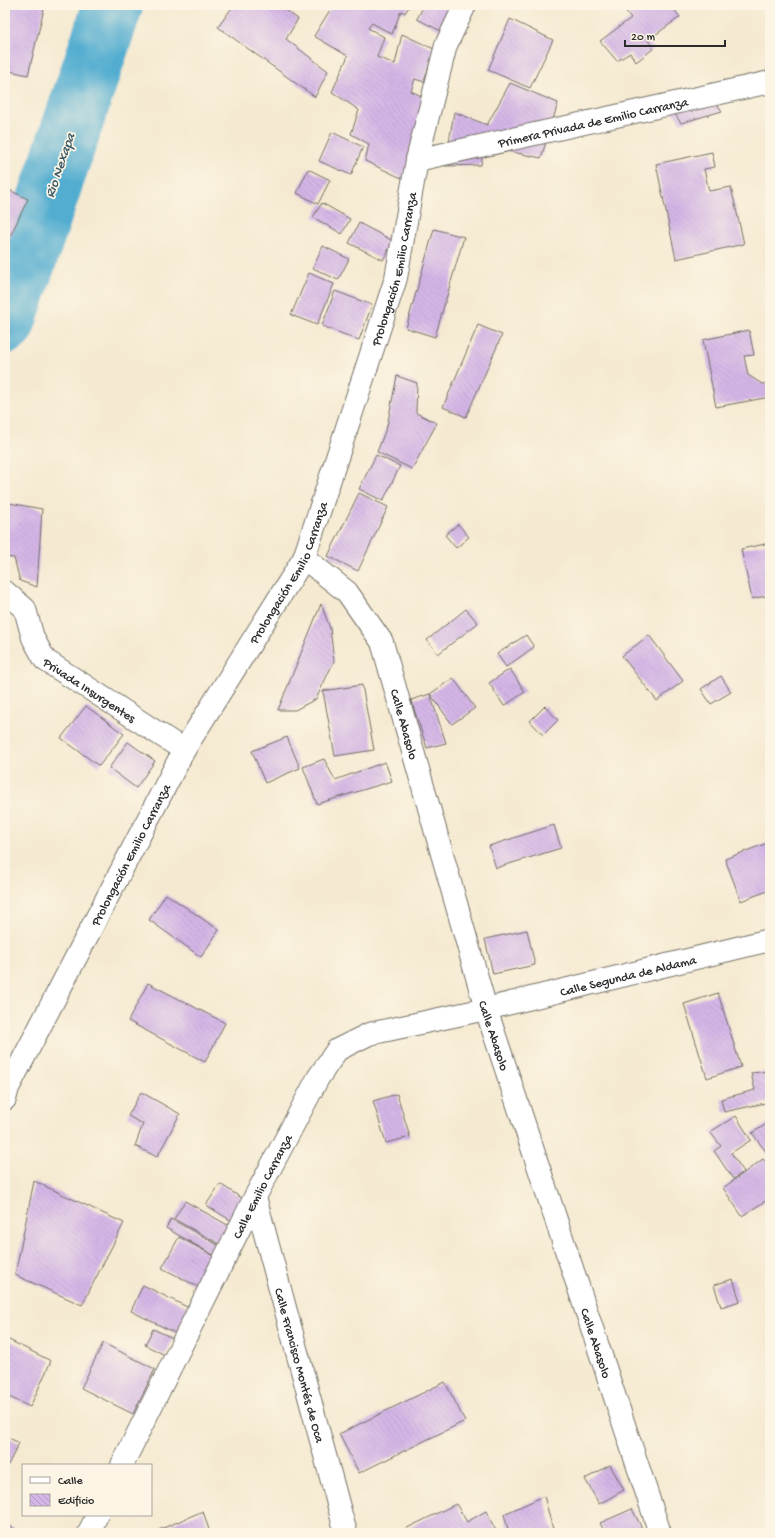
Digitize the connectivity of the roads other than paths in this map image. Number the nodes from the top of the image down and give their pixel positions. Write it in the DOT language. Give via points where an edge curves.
graph roads {
  1 [pos="465,5"];
  2 [pos="770,82"];
  3 [pos="416,160"];
  4 [pos="304,558"];
  5 [pos="5,592"];
  6 [pos="184,750"];
  7 [pos="770,940"];
  8 [pos="486,1009"];
  9 [pos="5,1099"];
  10 [pos="255,1197"];
  11 [pos="122,1464"];
  12 [pos="96,1516"];
  13 [pos="88,1533"];
  14 [pos="346,1533"];
  15 [pos="660,1533"];
  1 -- 3 [label="street, Prolongación Emilio Carranza" via="446,44"];
  2 -- 3 [label="street, Primera Privada de Emilio Carranza"];
  3 -- 4 [label="street, Prolongación Emilio Carranza" via="396,278"];
  4 -- 6 [label="street, Prolongación Emilio Carranza"];
  4 -- 8 [label="street, Calle Abasolo" via="347,592 382,642"];
  5 -- 6 [label="street, Privada Insurgentes" via="25,609 33,638 45,660"];
  6 -- 9 [label="street, Prolongación Emilio Carranza" via="8,1088"];
  7 -- 8 [label="street, Calle Segunda de Aldama"];
  8 -- 10 [label="street, Calle Emilio Carranza" via="369,1034 337,1050 318,1078"];
  8 -- 15 [label="street, Calle Abasolo"];
  10 -- 11 [label="street, Calle Emilio Carranza"];
  10 -- 14 [label="street, Calle Francisco Montés de Oca"];
  12 -- 13 [label="street"];
}
